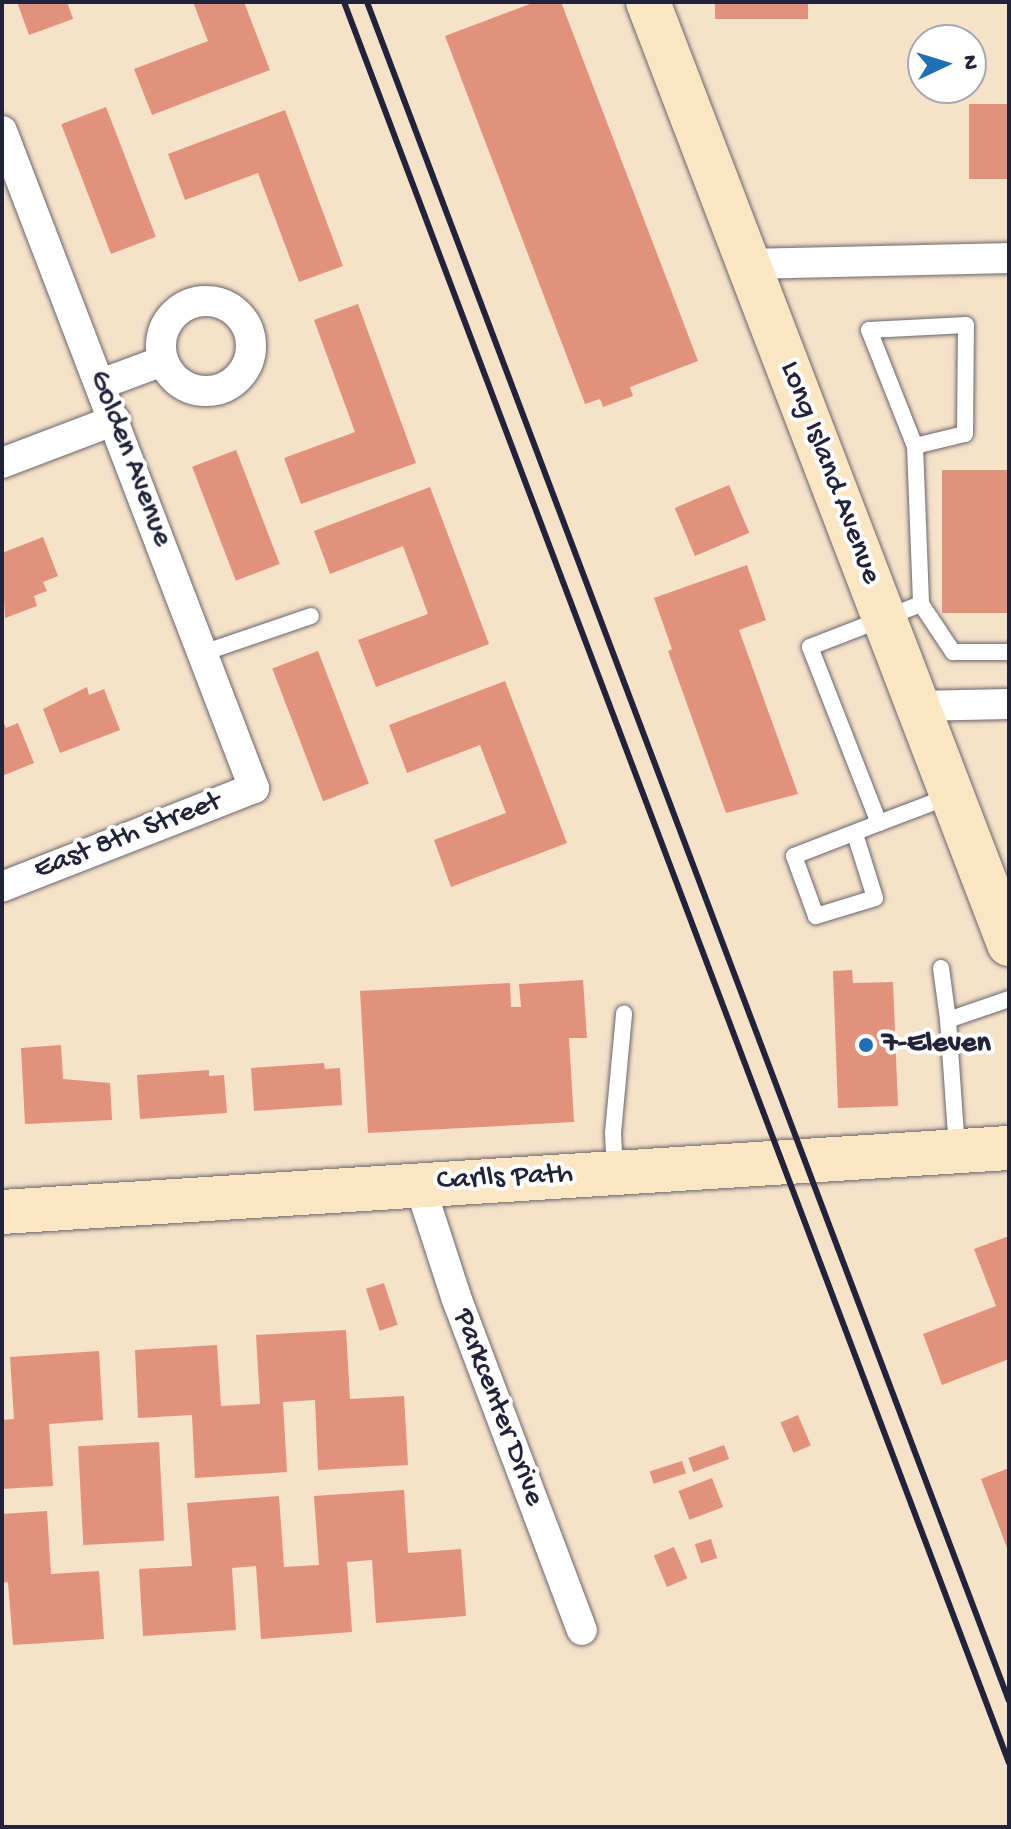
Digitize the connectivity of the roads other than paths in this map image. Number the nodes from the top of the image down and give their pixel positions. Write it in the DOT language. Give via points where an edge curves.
graph roads {
  1 [pos="648,2"];
  2 [pos="2,131"];
  3 [pos="1009,258"];
  4 [pos="750,264"];
  5 [pos="163,361"];
  6 [pos="101,384"];
  7 [pos="115,420"];
  8 [pos="915,446"];
  9 [pos="2,463"];
  10 [pos="903,612"];
  11 [pos="311,616"];
  12 [pos="1009,652"];
  13 [pos="203,653"];
  14 [pos="1009,704"];
  15 [pos="916,706"];
  16 [pos="254,788"];
  17 [pos="951,796"];
  18 [pos="879,823"];
  19 [pos="855,834"];
  20 [pos="2,887"];
  21 [pos="1009,944"];
  22 [pos="941,968"];
  23 [pos="1009,999"];
  24 [pos="624,1014"];
  25 [pos="948,1020"];
  26 [pos="1009,1148"];
  27 [pos="957,1152"];
  28 [pos="615,1174"];
  29 [pos="419,1183"];
  30 [pos="2,1212"];
  31 [pos="582,1630"];
  1 -- 4 [label="street, Long Island Avenue"];
  2 -- 6 [label="street, Golden Avenue"];
  3 -- 4 [label="street"];
  4 -- 10 [label="street, Long Island Avenue"];
  5 -- 6 [label="street"];
  6 -- 7 [label="street, Golden Avenue"];
  7 -- 9 [label="street"];
  7 -- 13 [label="street, Golden Avenue"];
  8 -- 8 [label="lane" via="965,434 966,325 869,330"];
  8 -- 10 [label="lane"];
  10 -- 12 [label="lane" via="953,652"];
  10 -- 15 [label="street, Long Island Avenue"];
  10 -- 18 [label="lane" via="810,647"];
  11 -- 13 [label="lane"];
  13 -- 16 [label="street, Golden Avenue"];
  14 -- 15 [label="street"];
  15 -- 17 [label="street, Long Island Avenue"];
  16 -- 20 [label="street, East 8th Street"];
  17 -- 18 [label="lane"];
  17 -- 21 [label="street, Long Island Avenue"];
  18 -- 19 [label="lane"];
  19 -- 19 [label="lane" via="794,856 816,916 875,898"];
  22 -- 25 [label="lane"];
  23 -- 25 [label="lane"];
  24 -- 28 [label="lane" via="613,1133"];
  25 -- 27 [label="lane"];
  26 -- 27 [label="street, Carlls Path"];
  27 -- 28 [label="street, Carlls Path"];
  28 -- 29 [label="street, Carlls Path"];
  29 -- 30 [label="street, Carlls Path"];
  29 -- 31 [label="street, Parkcenter Drive" via="456,1297"];
}
